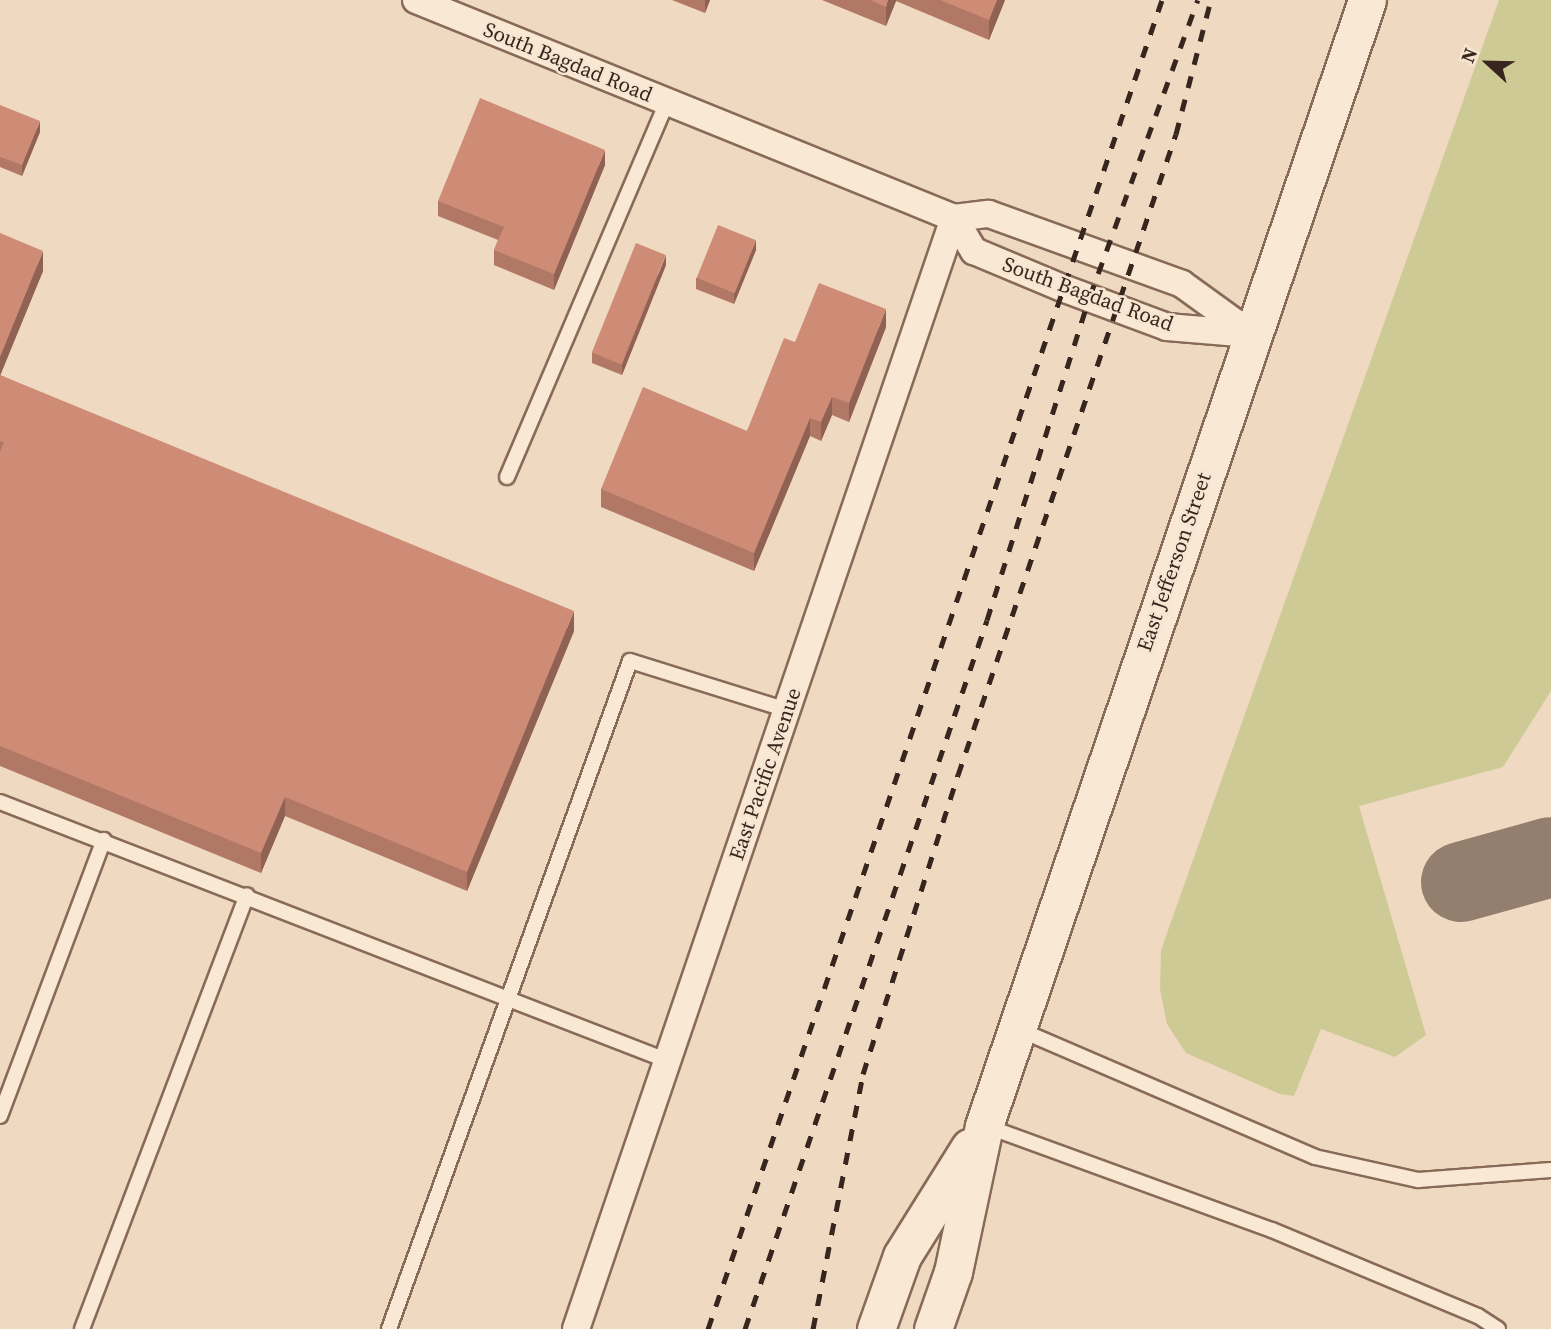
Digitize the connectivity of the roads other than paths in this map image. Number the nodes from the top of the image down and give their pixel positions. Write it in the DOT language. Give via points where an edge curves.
graph roads {
  1 [pos="416,0"];
  2 [pos="1367,0"];
  3 [pos="667,102"];
  4 [pos="954,218"];
  5 [pos="1251,334"];
  6 [pos="507,477"];
  7 [pos="787,710"];
  8 [pos="0,802"];
  9 [pos="104,841"];
  10 [pos="247,895"];
  11 [pos="508,997"];
  12 [pos="1017,1028"];
  13 [pos="666,1060"];
  14 [pos="0,1116"];
  15 [pos="984,1126"];
  16 [pos="1551,1170"];
  17 [pos="82,1329"];
  18 [pos="389,1329"];
  19 [pos="576,1329"];
  20 [pos="876,1329"];
  21 [pos="933,1329"];
  22 [pos="1498,1329"];
  1 -- 3 [label="street, South Bagdad Road"];
  2 -- 5 [label="main road, East Jefferson Street"];
  3 -- 4 [label="street, South Bagdad Road"];
  3 -- 6 [label="lane"];
  4 -- 5 [label="street, South Bagdad Road" via="989,214 1182,284"];
  4 -- 5 [label="street, South Bagdad Road" via="974,251 1065,289 1167,327"];
  4 -- 7 [label="street, East Pacific Avenue"];
  5 -- 12 [label="main road, East Jefferson Street"];
  7 -- 11 [label="lane" via="630,661"];
  7 -- 13 [label="street, East Pacific Avenue"];
  8 -- 9 [label="lane"];
  9 -- 10 [label="lane"];
  9 -- 14 [label="lane"];
  10 -- 11 [label="lane"];
  10 -- 17 [label="lane"];
  11 -- 13 [label="lane"];
  11 -- 18 [label="lane"];
  12 -- 15 [label="main road, East Jefferson Street"];
  12 -- 16 [label="lane" via="1315,1157 1418,1180"];
  13 -- 19 [label="street, East Pacific Avenue"];
  15 -- 20 [label="main road, East Jefferson Street" via="902,1256"];
  15 -- 21 [label="main road, East Jefferson Street" via="953,1272"];
  15 -- 22 [label="lane" via="1272,1230 1478,1316"];
}
